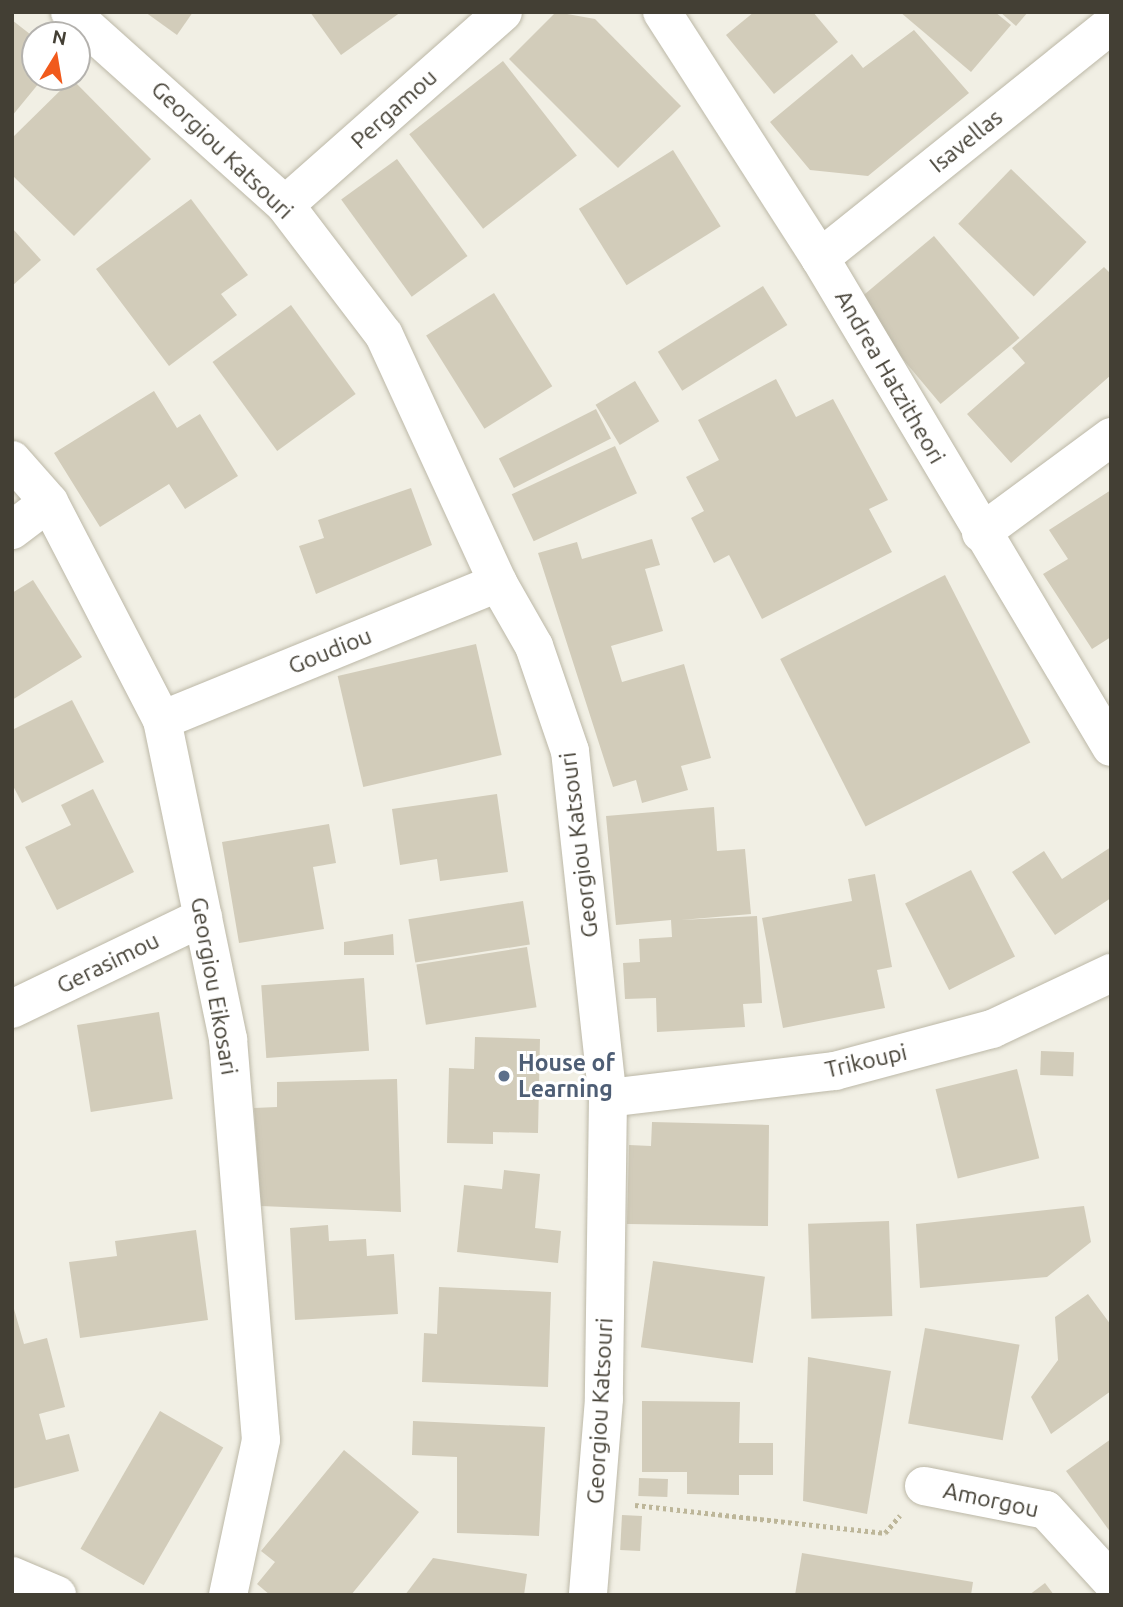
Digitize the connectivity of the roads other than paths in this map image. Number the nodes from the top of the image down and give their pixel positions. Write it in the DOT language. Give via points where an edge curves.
graph roads {
  1 [pos="70,12"];
  2 [pos="503,12"];
  3 [pos="662,12"];
  4 [pos="1111,24"];
  5 [pos="285,205"];
  6 [pos="820,258"];
  7 [pos="1111,438"];
  8 [pos="12,460"];
  9 [pos="49,502"];
  10 [pos="12,530"];
  11 [pos="981,533"];
  12 [pos="498,583"];
  13 [pos="162,720"];
  14 [pos="1111,747"];
  15 [pos="203,917"];
  16 [pos="1104,990"];
  17 [pos="12,1009"];
  18 [pos="608,1098"];
  19 [pos="924,1486"];
  20 [pos="12,1576"];
  21 [pos="1111,1581"];
  22 [pos="57,1595"];
  23 [pos="228,1595"];
  24 [pos="588,1595"];
  1 -- 5 [label="street, Georgiou Katsouri"];
  2 -- 5 [label="street, Pergamou"];
  3 -- 6 [label="street, Andrea Hatzitheori"];
  4 -- 6 [label="street, Isavellas"];
  5 -- 12 [label="street, Georgiou Katsouri" via="384,335"];
  6 -- 11 [label="street, Andrea Hatzitheori"];
  7 -- 11 [label="street"];
  8 -- 9 [label="street, Georgiou Eikosari"];
  9 -- 10 [label="street"];
  9 -- 13 [label="street, Georgiou Eikosari"];
  11 -- 14 [label="street, Andrea Hatzitheori"];
  12 -- 13 [label="street, Goudiou"];
  12 -- 18 [label="street, Georgiou Katsouri" via="534,646 570,751"];
  13 -- 15 [label="street, Georgiou Eikosari"];
  15 -- 17 [label="street, Gerasimou"];
  15 -- 23 [label="street, Georgiou Eikosari" via="228,1039 261,1440"];
  16 -- 18 [label="street, Trikoupi" via="992,1028 835,1071"];
  18 -- 24 [label="street, Georgiou Katsouri" via="604,1399"];
  19 -- 21 [label="street, Amorgou" via="1046,1510"];
  20 -- 22 [label="street"];
}
